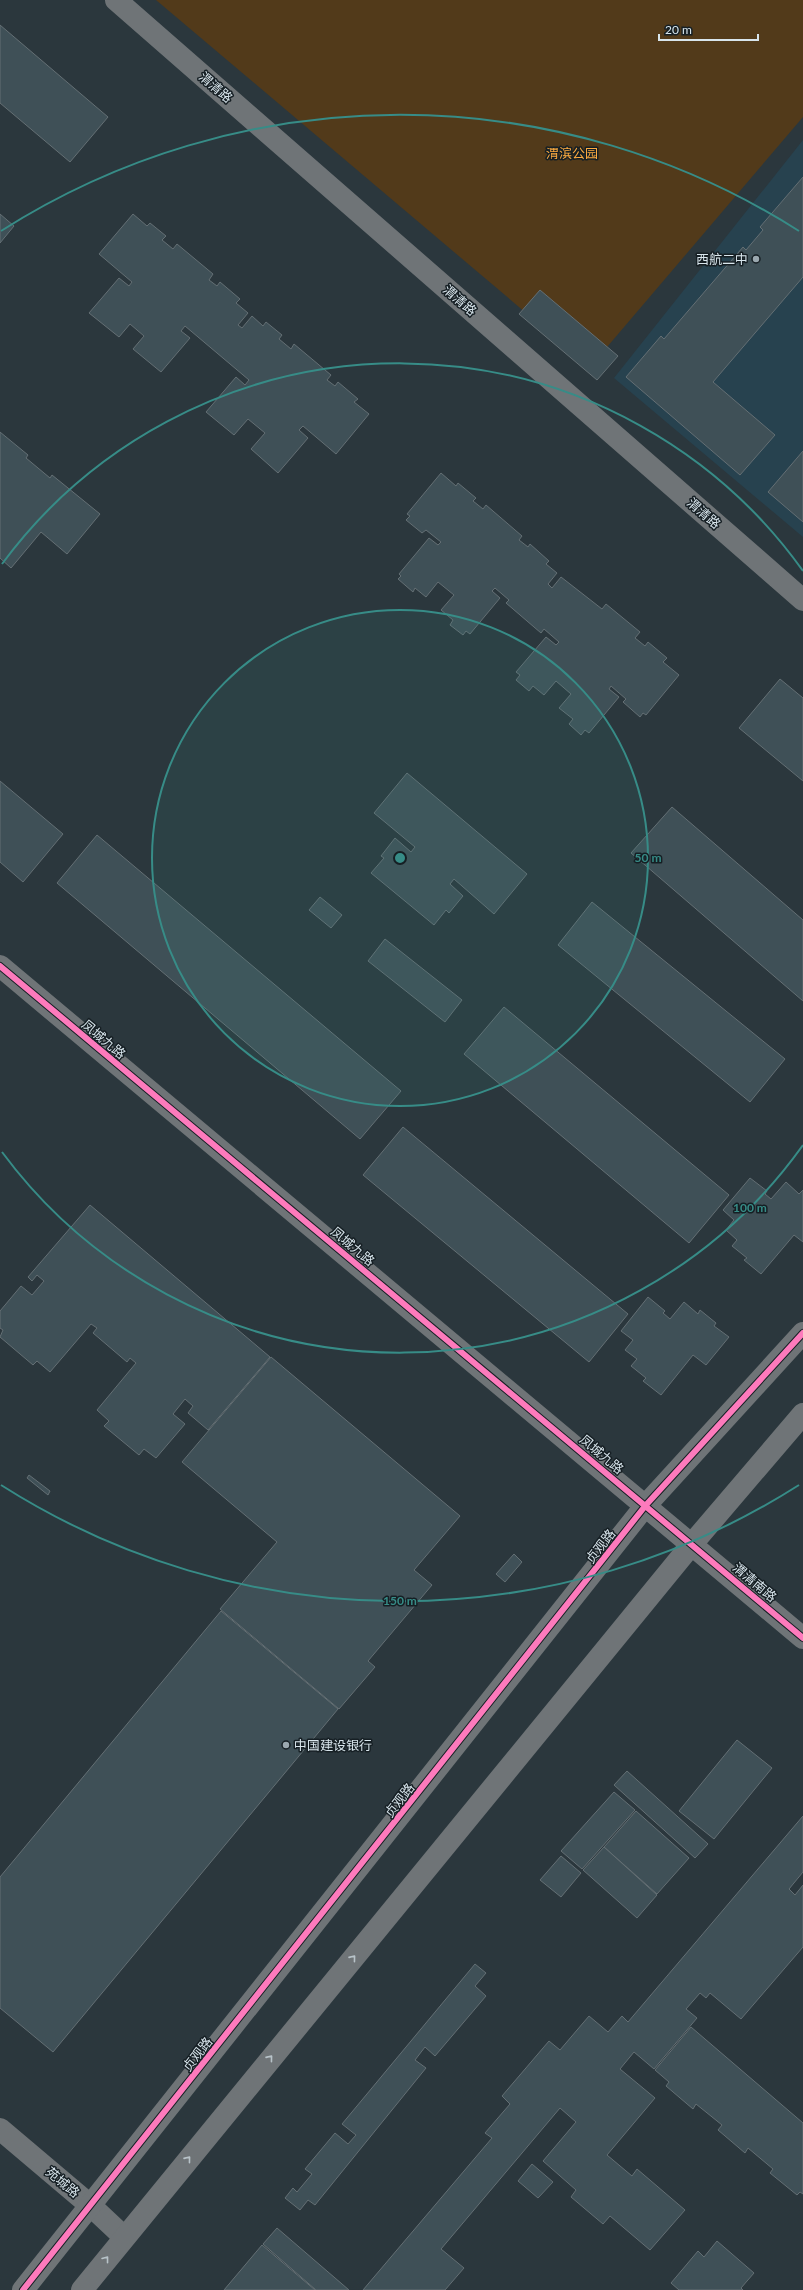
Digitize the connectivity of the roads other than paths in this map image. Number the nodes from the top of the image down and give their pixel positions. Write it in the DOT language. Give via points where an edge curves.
graph roads {
  1 [pos="116,0"];
  2 [pos="803,600"];
  3 [pos="0,966"];
  4 [pos="803,1333"];
  5 [pos="803,1414"];
  6 [pos="646,1505"];
  7 [pos="692,1544"];
  8 [pos="803,1638"];
  9 [pos="0,2129"];
  10 [pos="91,2206"];
  11 [pos="124,2237"];
  12 [pos="23,2290"];
  13 [pos="82,2290"];
  1 -- 2 [label="street, 渭清路"];
  3 -- 6 [label="street, 凤城九路"];
  4 -- 6 [label="street, 贞观路"];
  5 -- 7 [label="street"];
  6 -- 7 [label="street, 凤城九路"];
  6 -- 10 [label="street, 贞观路"];
  7 -- 8 [label="street, 渭清南路"];
  11 -- 7 [label="street, one-way"];
  9 -- 10 [label="street, 苑城路"];
  10 -- 11 [label="street, 苑城路"];
  10 -- 12 [label="street, 贞观路"];
  13 -- 11 [label="street, one-way"];
}
